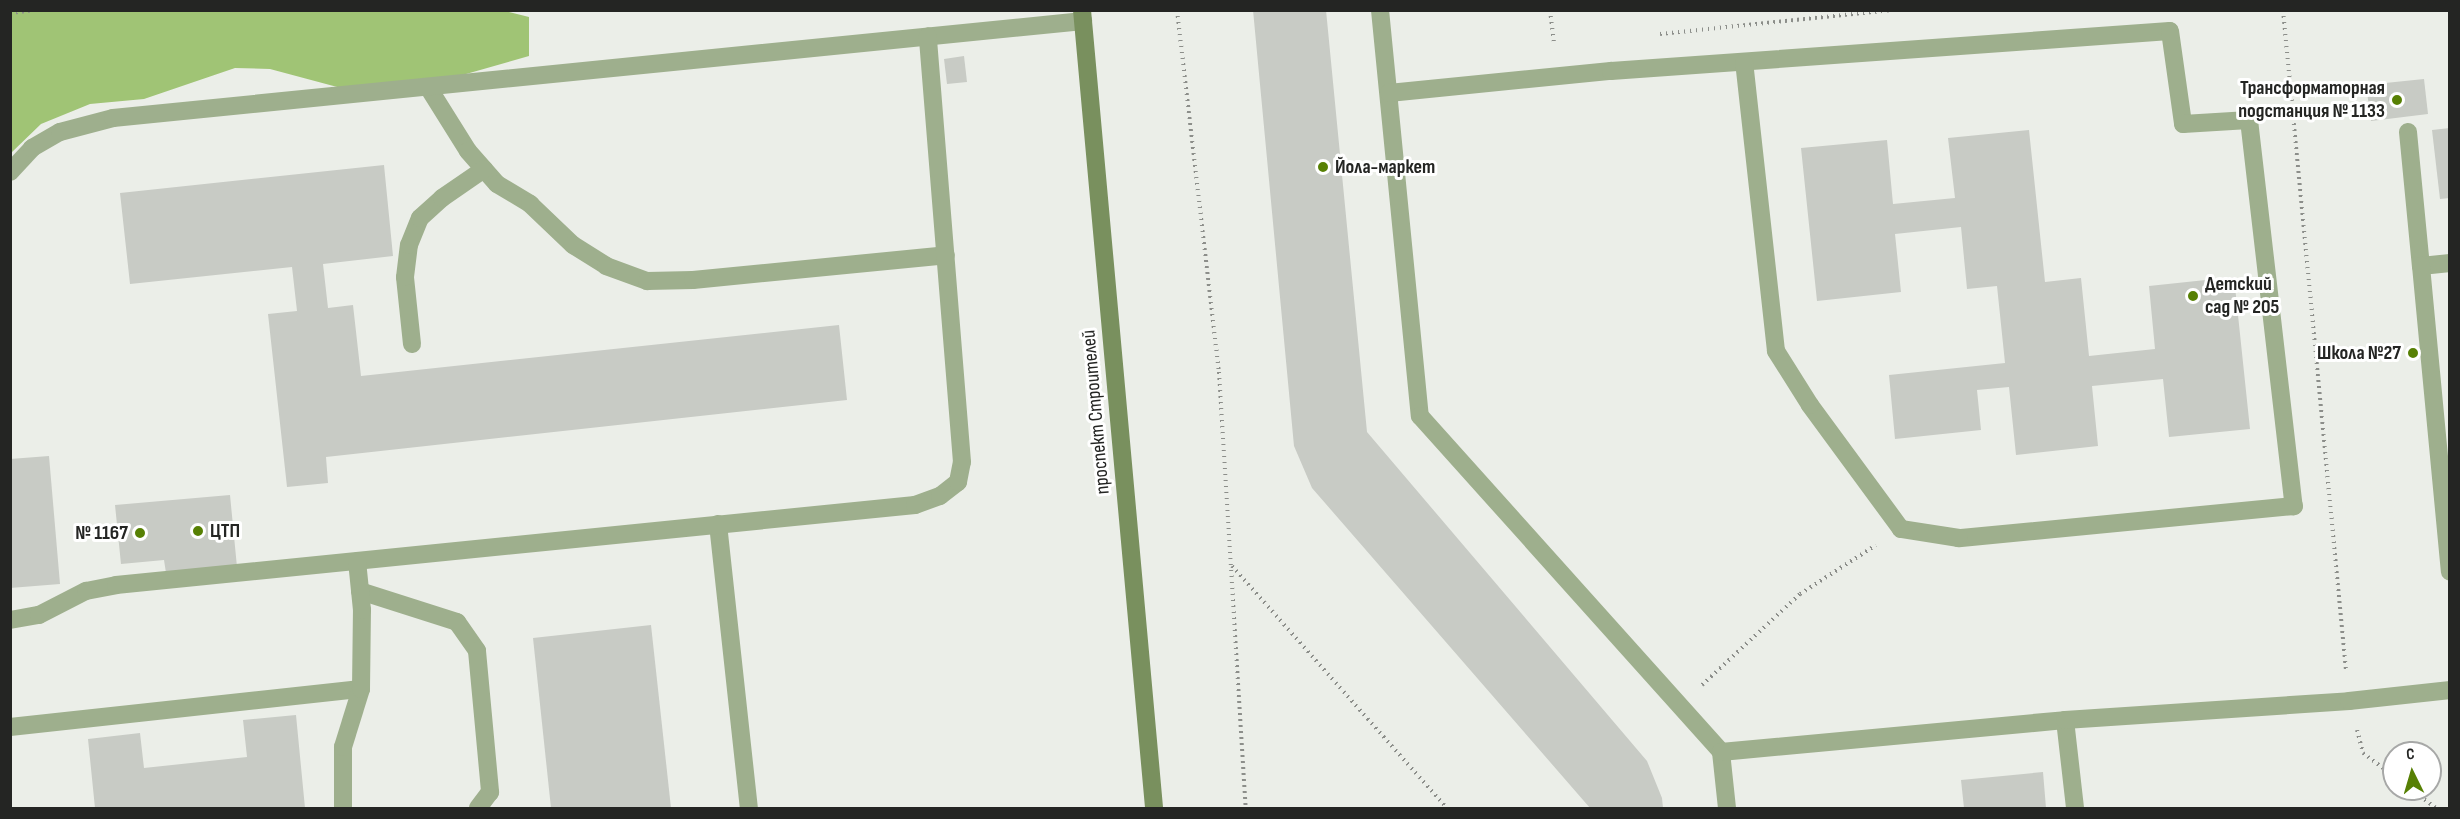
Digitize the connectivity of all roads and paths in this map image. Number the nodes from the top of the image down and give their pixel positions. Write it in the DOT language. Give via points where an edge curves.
graph roads {
  1 [pos="33,10"];
  2 [pos="1177,10"];
  3 [pos="1380,10"];
  4 [pos="1550,10"];
  5 [pos="2283,10"];
  6 [pos="10,13"];
  7 [pos="1082,16"];
  8 [pos="928,36"];
  9 [pos="1554,45"];
  10 [pos="1744,63"];
  11 [pos="428,87"];
  12 [pos="1389,93"];
  13 [pos="2408,132"];
  14 [pos="484,169"];
  15 [pos="10,172"];
  16 [pos="946,255"];
  17 [pos="2450,263"];
  18 [pos="2421,266"];
  19 [pos="412,344"];
  20 [pos="718,524"];
  21 [pos="1901,529"];
  22 [pos="357,561"];
  23 [pos="1232,566"];
  24 [pos="2450,572"];
  25 [pos="360,591"];
  26 [pos="10,620"];
  27 [pos="361,689"];
  28 [pos="2450,690"];
  29 [pos="2349,702"];
  30 [pos="1680,706"];
  31 [pos="2064,720"];
  32 [pos="10,727"];
  33 [pos="1721,752"];
  34 [pos="2382,768"];
  35 [pos="343,808"];
  36 [pos="478,808"];
  37 [pos="749,808"];
  38 [pos="1154,808"];
  39 [pos="1246,808"];
  40 [pos="1448,808"];
  41 [pos="1727,808"];
  42 [pos="2075,808"];
  1 -- 6 [label="path"];
  2 -- 23 [label="path" via="1219,372"];
  3 -- 12 [label="lane"];
  4 -- 9 [label="path"];
  5 -- 29 [label="path"];
  7 -- 8 [label="lane"];
  7 -- 38 [label="main road, проспект Строителей"];
  8 -- 11 [label="lane"];
  8 -- 16 [label="lane"];
  10 -- 12 [label="lane" via="1611,70"];
  10 -- 21 [label="lane" via="1776,351 1810,405"];
  10 -- 21 [label="lane" via="2170,31 2183,124 2249,120 2294,506 1959,538"];
  11 -- 14 [label="lane" via="468,151"];
  11 -- 15 [label="lane" via="114,118 60,132 32,148"];
  12 -- 30 [label="lane" via="1420,416"];
  13 -- 18 [label="lane"];
  14 -- 16 [label="lane" via="497,184 530,204 573,246 606,266 647,281"];
  14 -- 19 [label="lane" via="441,198 416,226 405,277"];
  16 -- 20 [label="lane" via="962,462 958,482 940,496 915,505"];
  17 -- 18 [label="lane"];
  18 -- 24 [label="lane"];
  20 -- 22 [label="lane"];
  20 -- 37 [label="lane"];
  21 -- 30 [label="path" via="1800,594"];
  22 -- 25 [label="lane"];
  22 -- 26 [label="lane" via="116,585 86,591 39,615"];
  23 -- 39 [label="path"];
  23 -- 40 [label="path"];
  25 -- 27 [label="lane"];
  25 -- 36 [label="lane" via="457,622 477,651 490,792"];
  27 -- 32 [label="lane"];
  27 -- 35 [label="lane" via="344,747"];
  28 -- 29 [label="lane"];
  29 -- 31 [label="lane"];
  29 -- 34 [label="path" via="2363,753"];
  30 -- 33 [label="lane"];
  31 -- 33 [label="lane"];
  31 -- 42 [label="lane"];
  33 -- 41 [label="lane"];
}
